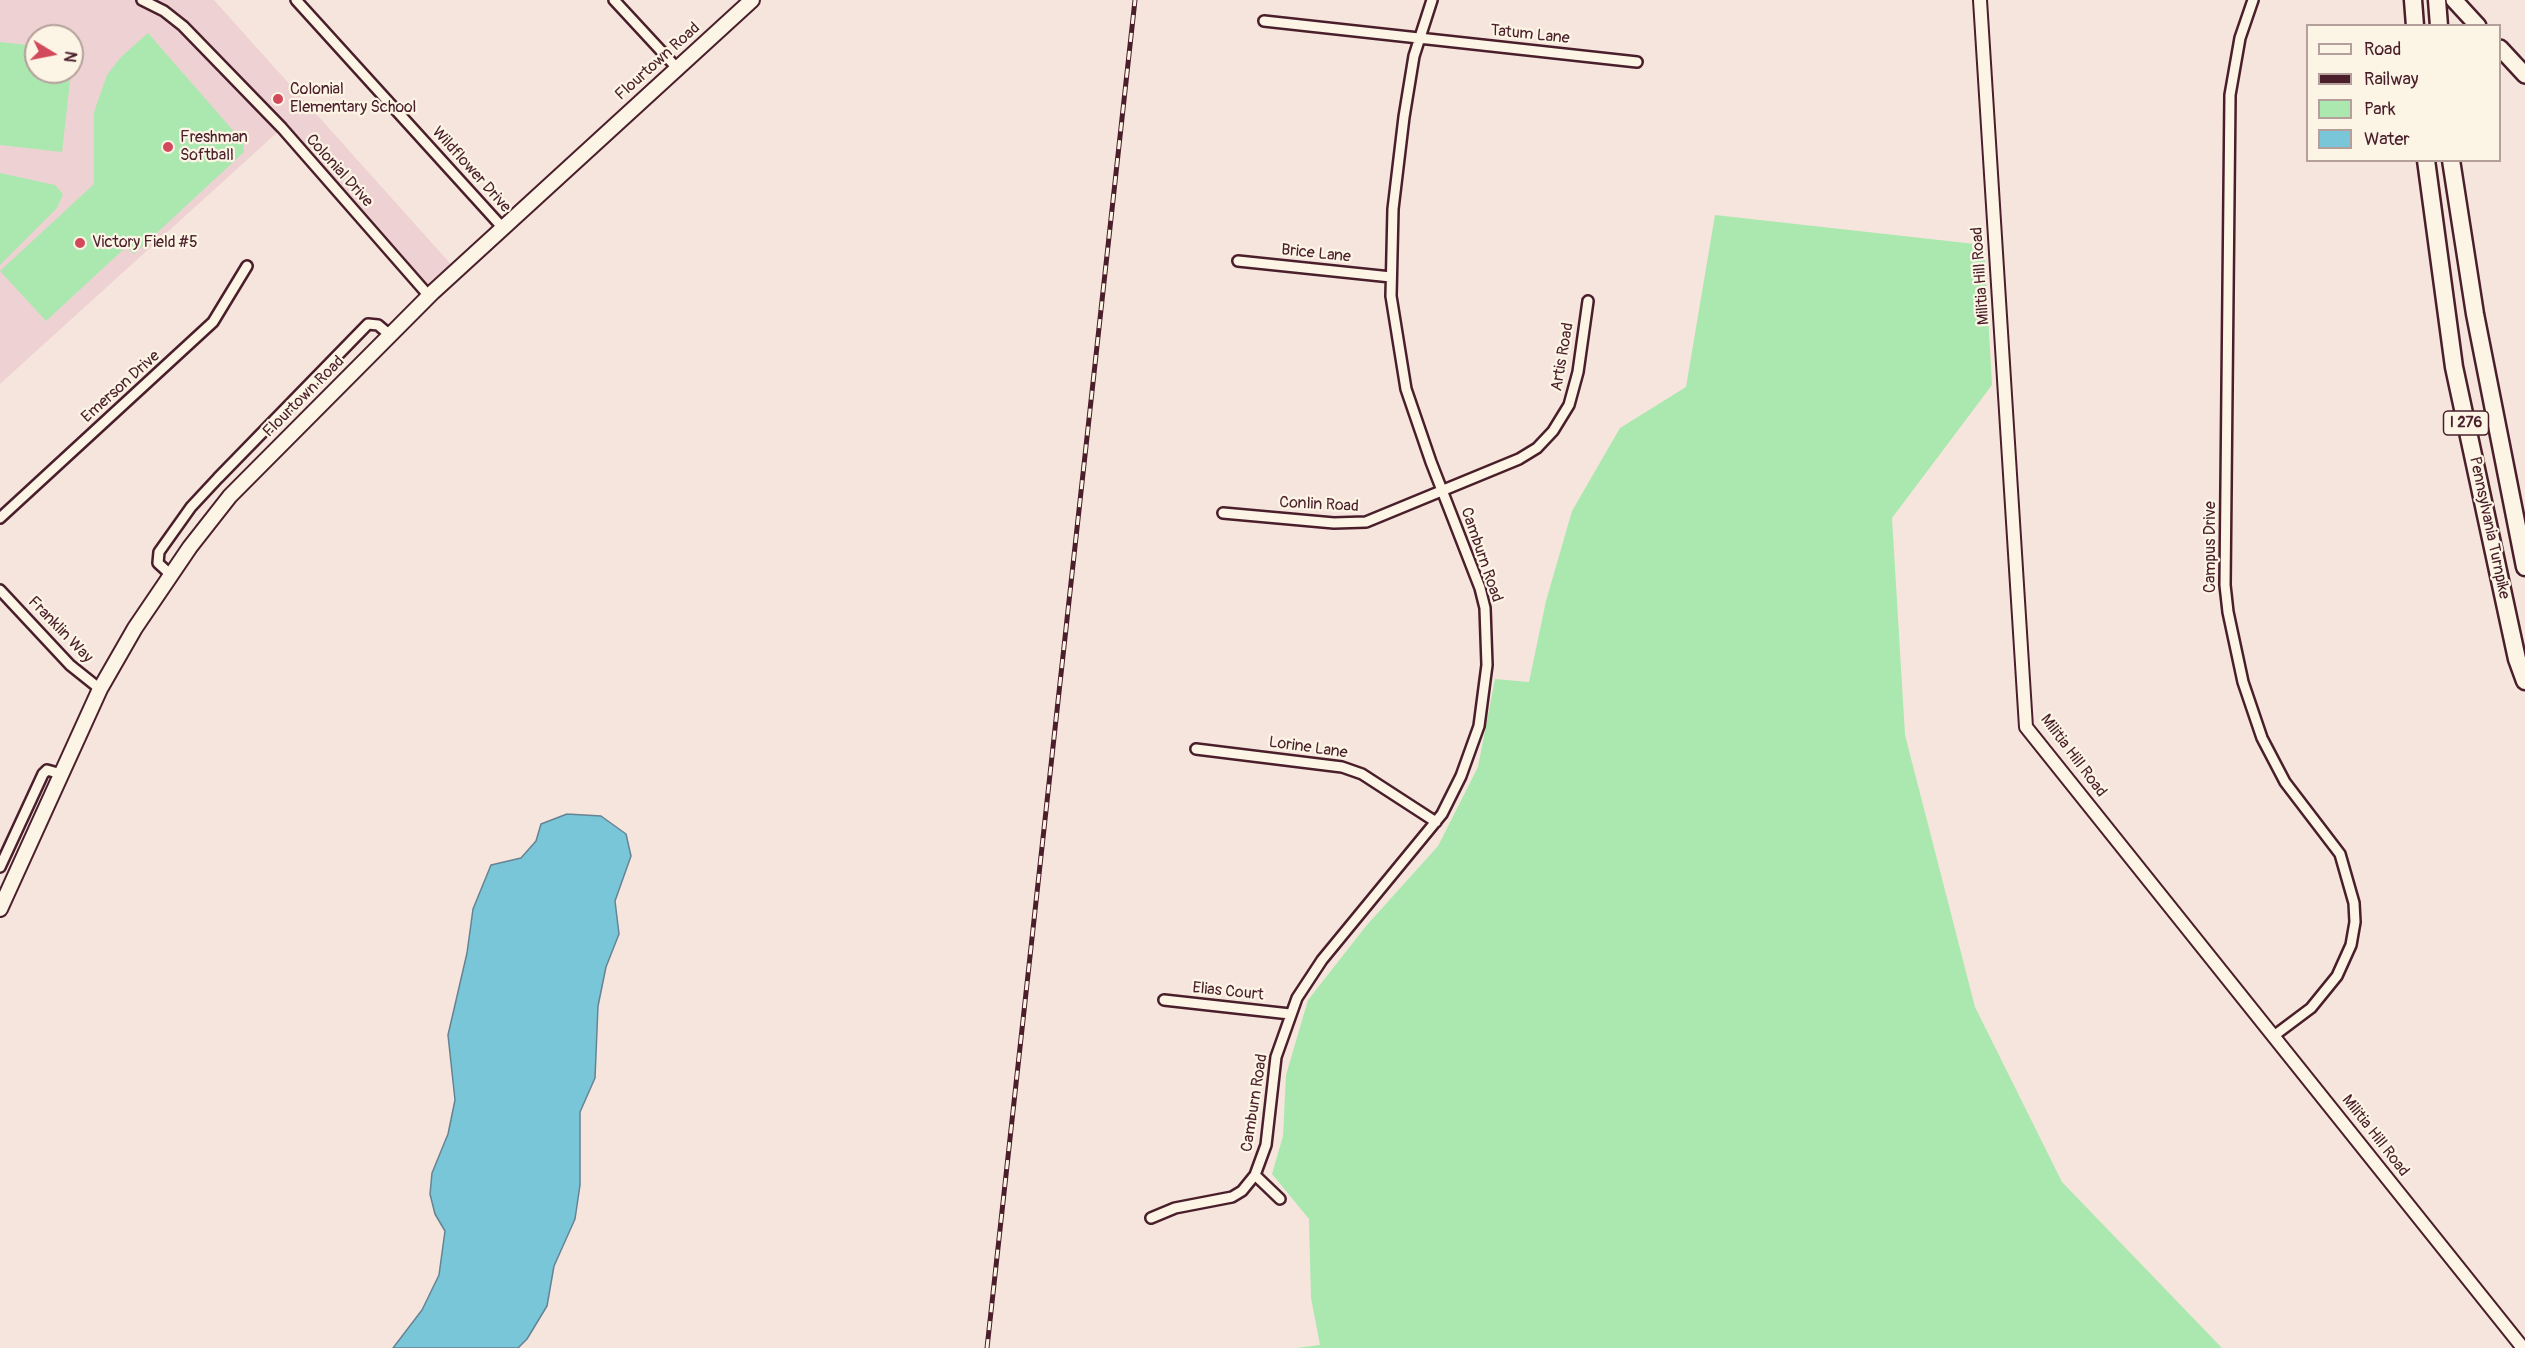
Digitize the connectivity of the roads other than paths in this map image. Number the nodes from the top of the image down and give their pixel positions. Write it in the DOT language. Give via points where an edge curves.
graph roads {
  1 [pos="142,0"];
  2 [pos="296,0"];
  3 [pos="614,0"];
  4 [pos="752,0"];
  5 [pos="1432,0"];
  6 [pos="1980,0"];
  7 [pos="2253,0"];
  8 [pos="2413,0"];
  9 [pos="2454,0"];
  10 [pos="2437,1"];
  11 [pos="1264,21"];
  12 [pos="2415,24"];
  13 [pos="2439,24"];
  14 [pos="2476,24"];
  15 [pos="1419,39"];
  16 [pos="2501,50"];
  17 [pos="1637,62"];
  18 [pos="676,68"];
  19 [pos="2525,75"];
  20 [pos="2426,162"];
  21 [pos="2451,162"];
  22 [pos="502,227"];
  23 [pos="1238,261"];
  24 [pos="248,266"];
  25 [pos="1391,277"];
  26 [pos="429,296"];
  27 [pos="1588,301"];
  28 [pos="390,335"];
  29 [pos="1443,492"];
  30 [pos="1223,513"];
  31 [pos="0,518"];
  32 [pos="2525,567"];
  33 [pos="171,575"];
  34 [pos="0,590"];
  35 [pos="2525,681"];
  36 [pos="100,690"];
  37 [pos="1196,750"];
  38 [pos="61,774"];
  39 [pos="1436,822"];
  40 [pos="0,867"];
  41 [pos="0,909"];
  42 [pos="1164,1000"];
  43 [pos="1290,1014"];
  44 [pos="2275,1035"];
  45 [pos="1255,1175"];
  46 [pos="1280,1199"];
  47 [pos="1151,1218"];
  48 [pos="2523,1348"];
  1 -- 26 [label="street, Colonial Drive" via="183,26 282,128"];
  2 -- 22 [label="street, Wildflower Drive"];
  3 -- 18 [label="street"];
  4 -- 18 [label="main road, Flourtown Road"];
  5 -- 15 [label="street, Camburn Road"];
  6 -- 44 [label="street, Militia Hill Road" via="2026,727"];
  7 -- 44 [label="street, Campus Drive" via="2240,38 2230,95 2225,585 2234,647 2255,722 2285,782 2340,855 2352,889 2355,922 2348,955 2331,985 2311,1008"];
  8 -- 12 [label="highway"];
  9 -- 14 [label="main road"];
  10 -- 13 [label="highway"];
  11 -- 15 [label="street, Tatum Lane"];
  15 -- 17 [label="street, Tatum Lane"];
  15 -- 25 [label="street, Camburn Road" via="1398,162"];
  16 -- 19 [label="main road"];
  18 -- 22 [label="main road, Flourtown Road"];
  20 -- 35 [label="highway, Pennsylvania Turnpike / I 276" via="2454,367"];
  21 -- 32 [label="highway, Pennsylvania Turnpike / I 276" via="2475,315"];
  22 -- 26 [label="main road, Flourtown Road"];
  23 -- 25 [label="street, Brice Lane"];
  24 -- 31 [label="street, Emerson Drive" via="213,322"];
  25 -- 29 [label="street, Camburn Road" via="1394,327 1406,389"];
  26 -- 28 [label="main road, Flourtown Road"];
  27 -- 29 [label="street, Artis Road" via="1573,394 1553,431 1537,448 1505,468"];
  28 -- 33 [label="main road, Flourtown Road" via="230,496"];
  28 -- 33 [label="street" via="378,325 368,324 204,492 159,552 158,563"];
  29 -- 30 [label="street, Conlin Road" via="1378,519 1357,523"];
  29 -- 39 [label="street, Camburn Road" via="1480,588 1488,637 1479,726 1453,795"];
  33 -- 36 [label="main road, Flourtown Road"];
  34 -- 36 [label="street, Franklin Way" via="70,665"];
  36 -- 38 [label="main road, Flourtown Road"];
  37 -- 39 [label="street, Lorine Lane" via="1317,762 1354,770"];
  38 -- 40 [label="street" via="47,770 43,774"];
  38 -- 41 [label="main road, Flourtown Road"];
  39 -- 43 [label="street, Camburn Road" via="1322,960"];
  42 -- 43 [label="street, Elias Court"];
  43 -- 45 [label="street, Camburn Road" via="1276,1057 1266,1145"];
  44 -- 48 [label="street, Militia Hill Road"];
  45 -- 46 [label="street, Camburn Road"];
  45 -- 47 [label="street, Camburn Road" via="1233,1197 1174,1208"];
}
